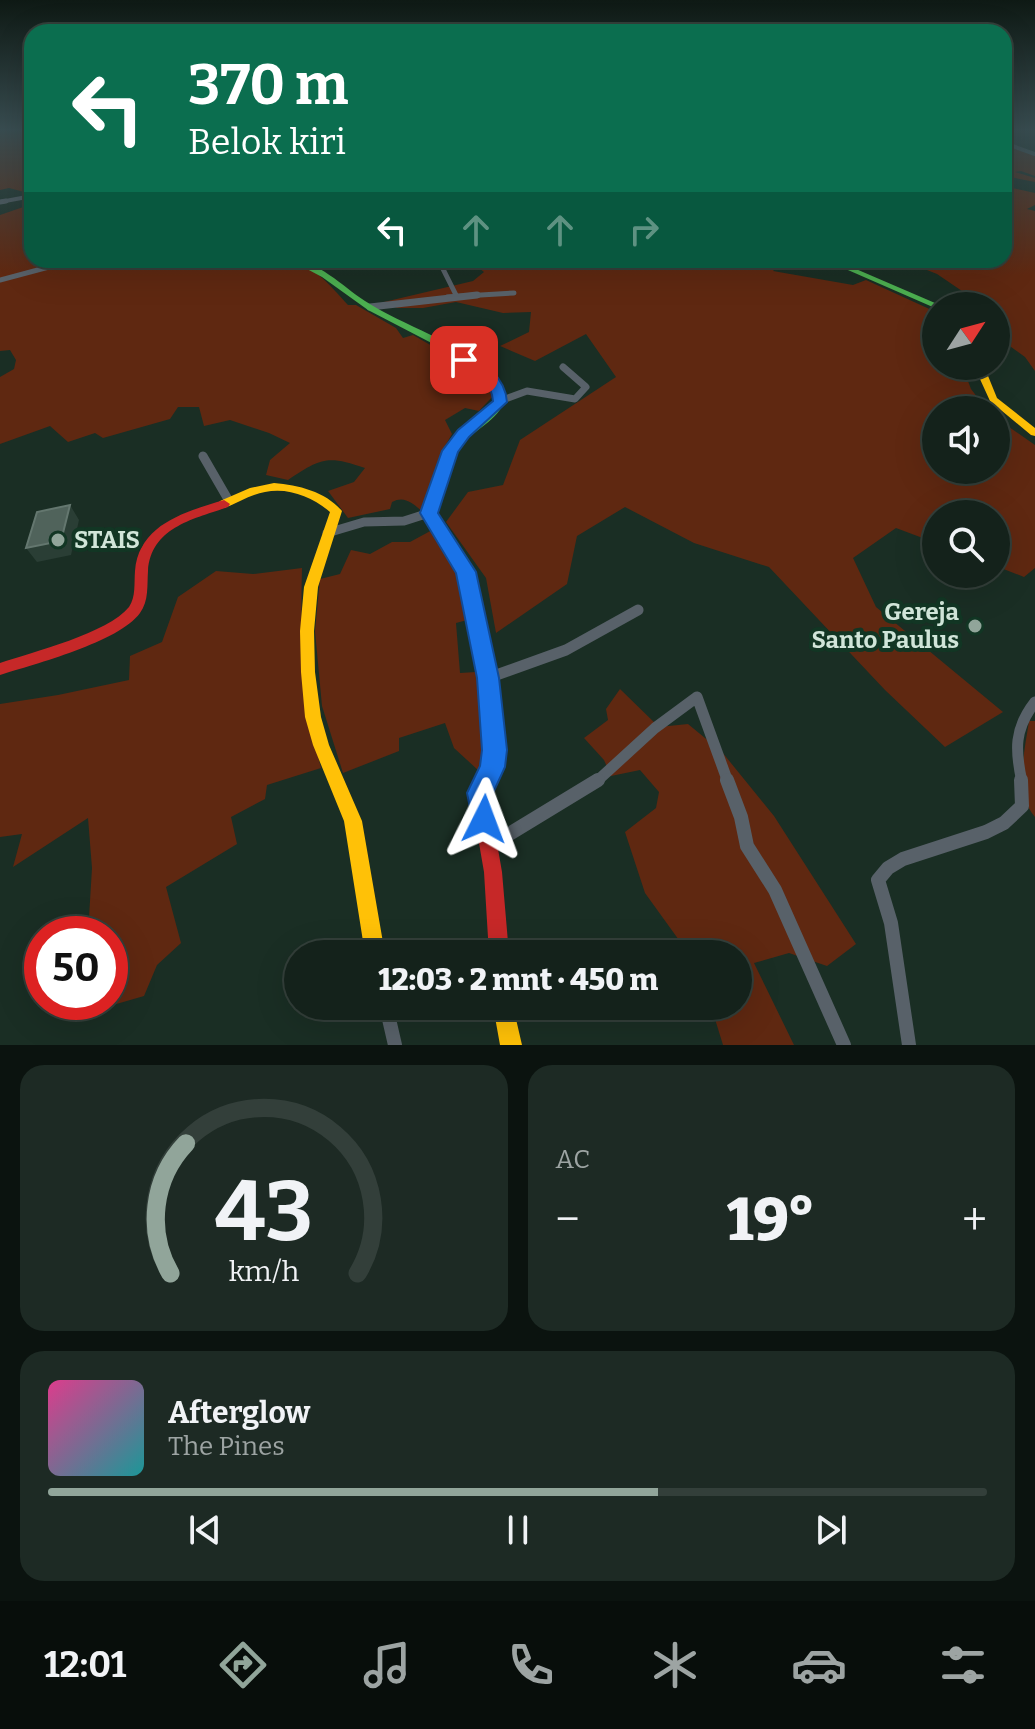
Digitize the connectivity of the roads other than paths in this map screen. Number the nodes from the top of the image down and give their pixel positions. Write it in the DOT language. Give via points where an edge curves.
graph roads {
  1 [pos="24,198"];
  2 [pos="0,202"];
  3 [pos="45,268"];
  4 [pos="316,268"];
  5 [pos="848,268"];
  6 [pos="443,269"];
  7 [pos="0,280"];
  8 [pos="514,293"];
  9 [pos="457,297"];
  10 [pos="922,299"];
  11 [pos="370,307"];
  12 [pos="563,367"];
  13 [pos="985,380"];
  14 [pos="500,401"];
  15 [pos="1035,433"];
  16 [pos="203,456"];
  17 [pos="229,501"];
  18 [pos="429,513"];
  19 [pos="327,533"];
  20 [pos="638,610"];
  21 [pos="0,669"];
  22 [pos="488,678"];
  23 [pos="1035,702"];
  24 [pos="488,847"];
  25 [pos="373,940"];
  26 [pos="498,940"];
  27 [pos="389,1020"];
  28 [pos="506,1020"];
  29 [pos="395,1045"];
  30 [pos="511,1045"];
  31 [pos="844,1045"];
  32 [pos="909,1045"];
  1 -- 2 [label="street"];
  3 -- 7 [label="street"];
  4 -- 11 [label="main road"];
  5 -- 10 [label="main road"];
  6 -- 9 [label="street"];
  8 -- 9 [label="street"];
  9 -- 11 [label="street"];
  11 -- 14 [label="main road" via="488,374 499,388"];
  12 -- 14 [label="street" via="586,387 575,399 527,391"];
  13 -- 15 [label="main road" via="993,399"];
  14 -- 18 [label="main road" via="450,451"];
  16 -- 17 [label="street"];
  17 -- 19 [label="main road" via="271,487 324,500 336,511"];
  17 -- 21 [label="main road" via="153,534 140,571 137,607 128,618"];
  18 -- 19 [label="street"];
  18 -- 22 [label="main road" via="466,572"];
  19 -- 25 [label="main road" via="311,587 307,631 313,717 353,821"];
  20 -- 22 [label="street" via="548,660"];
  22 -- 24 [label="main road" via="495,750 480,793"];
  23 -- 32 [label="street" via="1015,743 1025,802 1020,811 988,832 892,864 878,880 891,923"];
  24 -- 26 [label="main road"];
  24 -- 31 [label="street" via="596,782 697,697 747,846 775,890"];
  27 -- 29 [label="street"];
  28 -- 30 [label="main road"];
}
